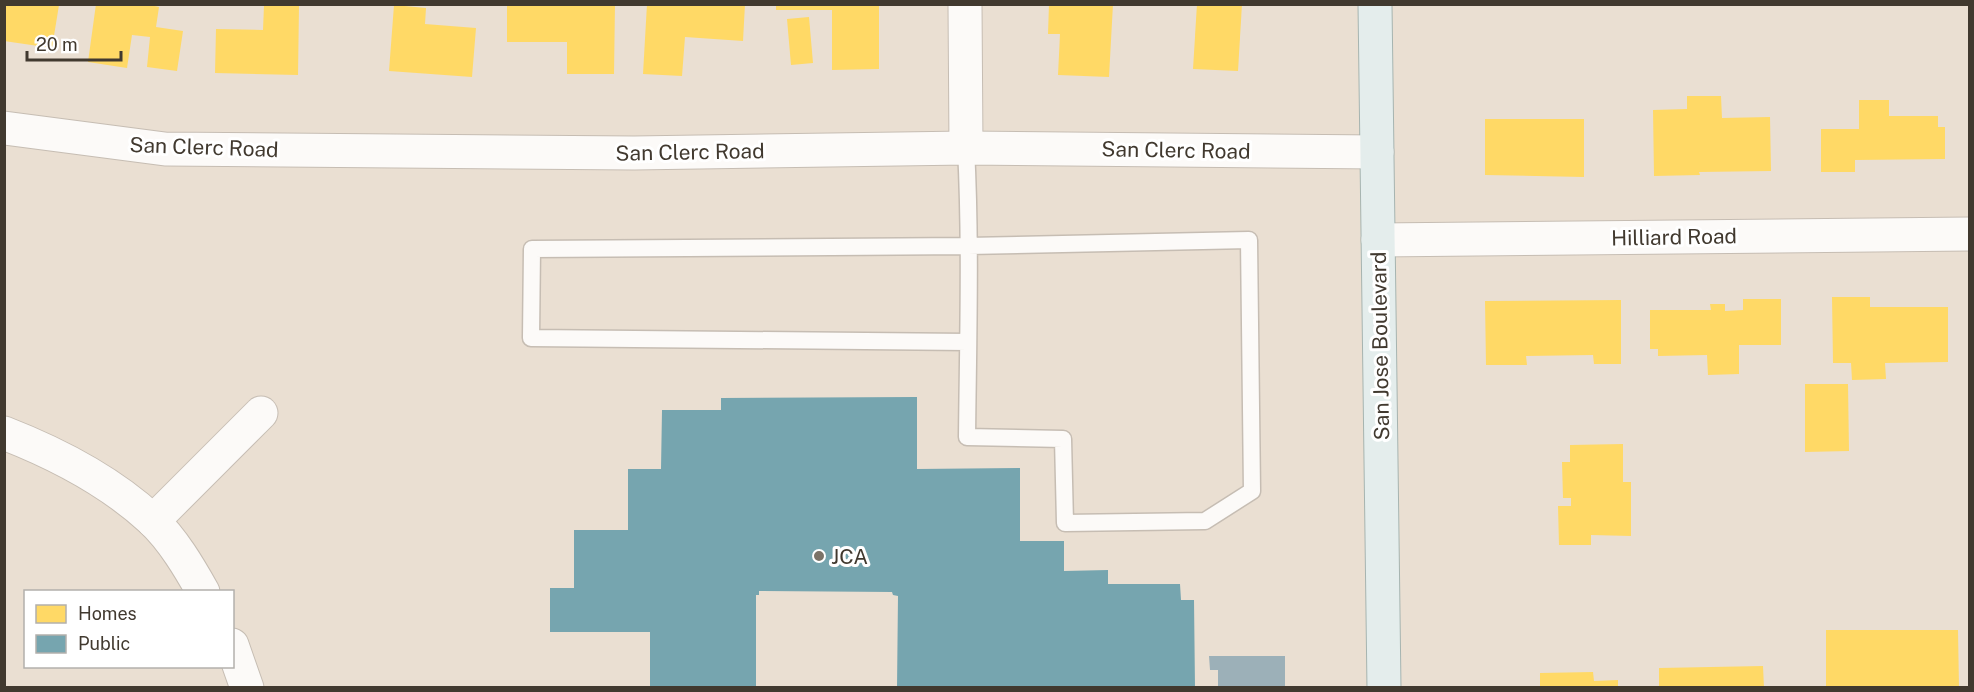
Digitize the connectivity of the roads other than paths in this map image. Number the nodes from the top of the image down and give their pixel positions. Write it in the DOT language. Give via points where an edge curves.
graph roads {
  1 [pos="965,4"];
  2 [pos="1375,4"];
  3 [pos="4,128"];
  4 [pos="966,148"];
  5 [pos="1377,152"];
  6 [pos="1970,234"];
  7 [pos="1378,240"];
  8 [pos="968,246"];
  9 [pos="968,342"];
  10 [pos="261,413"];
  11 [pos="4,433"];
  12 [pos="153,521"];
  13 [pos="202,590"];
  14 [pos="234,651"];
  15 [pos="247,687"];
  16 [pos="1384,687"];
  1 -- 4 [label="street"];
  2 -- 5 [label="main road, San Jose Boulevard"];
  3 -- 4 [label="street, San Clerc Road" via="165,149 634,153"];
  4 -- 5 [label="street, San Clerc Road"];
  4 -- 8 [label="lane"];
  5 -- 7 [label="main road, San Jose Boulevard"];
  6 -- 7 [label="street, Hilliard Road"];
  7 -- 16 [label="main road, San Jose Boulevard"];
  8 -- 9 [label="lane"];
  8 -- 9 [label="lane" via="532,249 531,338"];
  8 -- 9 [label="lane" via="1249,240 1252,491 1205,521 1065,523 1063,439 967,437"];
  10 -- 12 [label="street"];
  11 -- 12 [label="street" via="82,469"];
  12 -- 13 [label="street"];
  14 -- 15 [label="street"];
}
